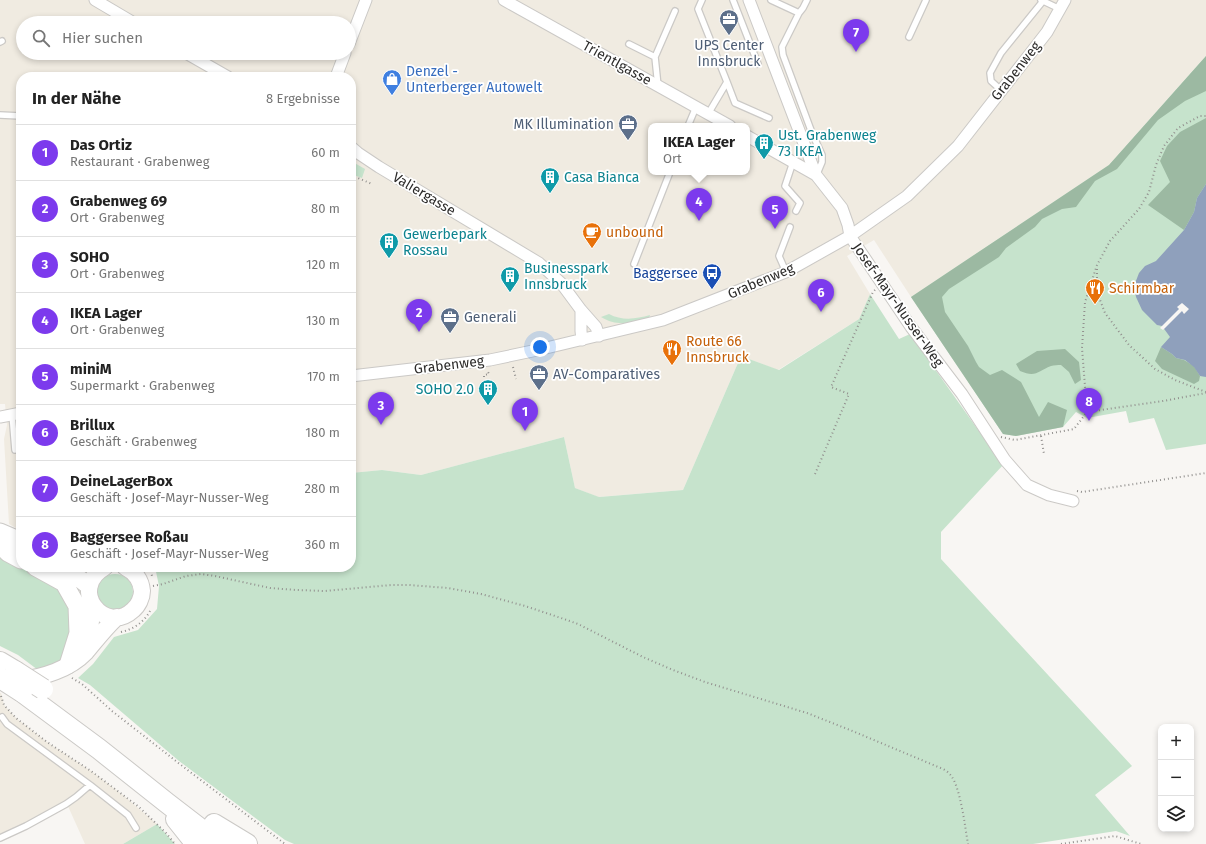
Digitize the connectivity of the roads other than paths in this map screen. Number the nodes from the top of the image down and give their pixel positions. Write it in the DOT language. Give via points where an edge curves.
graph roads {
  1 [pos="95,0"];
  2 [pos="366,0"];
  3 [pos="504,0"];
  4 [pos="702,0"];
  5 [pos="733,0"];
  6 [pos="749,0"];
  7 [pos="771,0"];
  8 [pos="807,0"];
  9 [pos="926,0"];
  10 [pos="1042,0"];
  11 [pos="1062,4"];
  12 [pos="674,11"];
  13 [pos="799,13"];
  14 [pos="122,16"];
  15 [pos="356,26"];
  16 [pos="909,37"];
  17 [pos="629,44"];
  18 [pos="655,57"];
  19 [pos="198,60"];
  20 [pos="342,60"];
  21 [pos="758,64"];
  22 [pos="219,72"];
  23 [pos="338,72"];
  24 [pos="727,82"];
  25 [pos="658,86"];
  26 [pos="1001,90"];
  27 [pos="696,107"];
  28 [pos="708,114"];
  29 [pos="0,115"];
  30 [pos="16,116"];
  31 [pos="769,118"];
  32 [pos="689,123"];
  33 [pos="724,123"];
  34 [pos="750,138"];
  35 [pos="356,151"];
  36 [pos="793,161"];
  37 [pos="669,175"];
  38 [pos="816,175"];
  39 [pos="796,211"];
  40 [pos="790,227"];
  41 [pos="850,236"];
  42 [pos="634,264"];
  43 [pos="786,272"];
  44 [pos="581,310"];
  45 [pos="599,336"];
  46 [pos="582,340"];
  47 [pos="356,375"];
  48 [pos="0,411"];
  49 [pos="16,414"];
  50 [pos="16,414"];
  51 [pos="0,417"];
  52 [pos="16,432"];
  53 [pos="15,450"];
  54 [pos="1074,496"];
  55 [pos="0,532"];
  56 [pos="16,539"];
  57 [pos="0,545"];
  58 [pos="16,557"];
  59 [pos="44,572"];
  60 [pos="71,572"];
  61 [pos="97,572"];
  62 [pos="139,577"];
  63 [pos="89,586"];
  64 [pos="91,603"];
  65 [pos="117,617"];
  66 [pos="63,668"];
  67 [pos="3,677"];
  68 [pos="2,717"];
  69 [pos="90,785"];
  70 [pos="167,803"];
  71 [pos="214,824"];
  72 [pos="136,828"];
  73 [pos="0,838"];
  74 [pos="196,844"];
  75 [pos="220,844"];
  76 [pos="236,844"];
  77 [pos="247,844"];
  1 -- 14 [label="street"];
  2 -- 15 [label="street"];
  3 -- 25 [label="street, Trientlgasse"];
  4 -- 24 [label="lane" via="698,9"];
  5 -- 21 [label="lane"];
  6 -- 38 [label="street, Josef-Mayr-Nusser-Weg"];
  7 -- 13 [label="lane"];
  8 -- 13 [label="lane"];
  9 -- 16 [label="lane"];
  10 -- 11 [label="lane"];
  10 -- 26 [label="lane" via="1001,53 990,73 991,81"];
  11 -- 26 [label="street, Grabenweg" via="1047,32"];
  12 -- 18 [label="lane"];
  13 -- 38 [label="lane" via="782,47 822,155 822,162"];
  17 -- 18 [label="lane"];
  18 -- 25 [label="lane"];
  19 -- 22 [label="street"];
  20 -- 23 [label="street"];
  24 -- 28 [label="lane"];
  24 -- 31 [label="lane" via="735,104"];
  25 -- 27 [label="street, Trientlgasse"];
  26 -- 41 [label="street, Grabenweg" via="958,146 907,196"];
  27 -- 28 [label="street, Trientlgasse"];
  27 -- 32 [label="lane"];
  28 -- 33 [label="street, Trientlgasse"];
  29 -- 30 [label="lane"];
  34 -- 36 [label="street"];
  35 -- 44 [label="street, Valiergasse" via="539,263 561,283"];
  36 -- 38 [label="street"];
  36 -- 39 [label="lane" via="785,186 800,203"];
  37 -- 42 [label="lane"];
  38 -- 41 [label="street, Josef-Mayr-Nusser-Weg" via="842,208"];
  40 -- 43 [label="lane" via="779,256"];
  41 -- 43 [label="street, Grabenweg"];
  41 -- 54 [label="street, Josef-Mayr-Nusser-Weg" via="911,327 962,394 1005,460 1027,484 1049,495"];
  43 -- 45 [label="street, Grabenweg" via="663,320"];
  44 -- 45 [label="street, Valiergasse" via="596,327"];
  44 -- 46 [label="street"];
  45 -- 46 [label="street, Grabenweg"];
  46 -- 47 [label="street, Grabenweg" via="490,360"];
  48 -- 49 [label="street"];
  50 -- 51 [label="street"];
  52 -- 53 [label="lane"];
  55 -- 56 [label="main road"];
  57 -- 58 [label="main road"];
  59 -- 66 [label="main road" via="64,583 77,606 78,633"];
  60 -- 63 [label="main road"];
  61 -- 63 [label="main road"];
  62 -- 65 [label="main road" via="142,594 135,609"];
  63 -- 64 [label="main road"];
  64 -- 65 [label="main road" via="104,615"];
  64 -- 66 [label="main road" via="92,620 88,633 79,650"];
  65 -- 66 [label="main road" via="86,652"];
  66 -- 67 [label="main road" via="27,679"];
  67 -- 70 [label="highway, bridge"];
  67 -- 71 [label="highway, bridge" via="43,689"];
  68 -- 69 [label="lane" via="7,724"];
  69 -- 72 [label="lane" via="128,815"];
  69 -- 73 [label="lane" via="66,804"];
  70 -- 74 [label="highway"];
  70 -- 75 [label="highway"];
  71 -- 76 [label="highway"];
  71 -- 77 [label="highway"];
}
